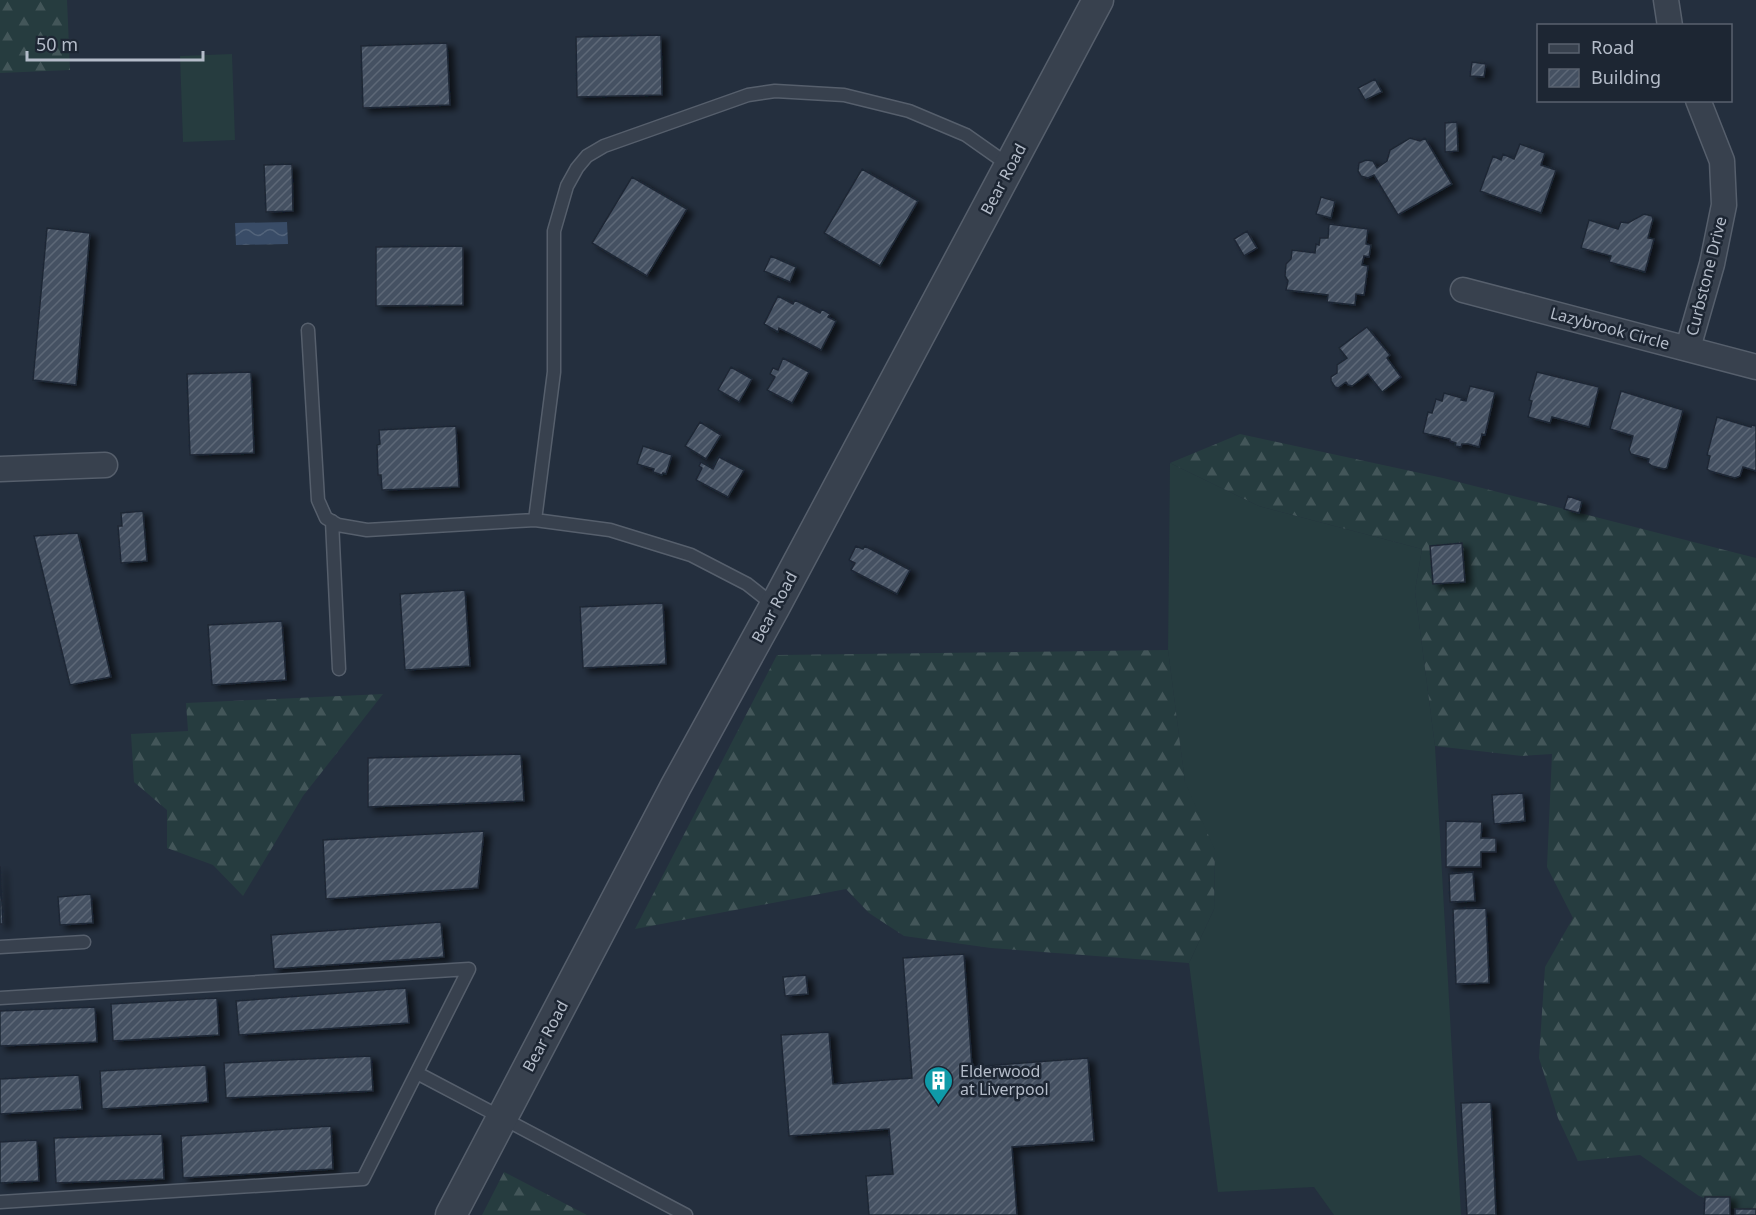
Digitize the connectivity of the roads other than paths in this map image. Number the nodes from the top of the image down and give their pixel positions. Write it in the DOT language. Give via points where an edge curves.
graph roads {
  1 [pos="1098,0"];
  2 [pos="1666,0"];
  3 [pos="1670,24"];
  4 [pos="1699,102"];
  5 [pos="1010,166"];
  6 [pos="1463,290"];
  7 [pos="308,330"];
  8 [pos="1688,348"];
  9 [pos="1756,367"];
  10 [pos="105,465"];
  11 [pos="0,469"];
  12 [pos="535,520"];
  13 [pos="332,521"];
  14 [pos="775,606"];
  15 [pos="339,669"];
  16 [pos="84,942"];
  17 [pos="0,947"];
  18 [pos="0,998"];
  19 [pos="417,1073"];
  20 [pos="502,1119"];
  21 [pos="0,1202"];
  22 [pos="451,1215"];
  23 [pos="686,1215"];
  1 -- 5 [label="street, Bear Road"];
  2 -- 3 [label="street"];
  4 -- 8 [label="street, Curbstone Drive" via="1722,161 1724,205"];
  5 -- 12 [label="lane" via="966,135 909,111 843,95 775,91 748,95 604,146 587,156 567,186 554,231 554,372"];
  5 -- 14 [label="street, Bear Road"];
  6 -- 8 [label="street, Lazybrook Circle"];
  7 -- 13 [label="lane" via="318,500 326,518"];
  8 -- 9 [label="street, Lazybrook Circle"];
  10 -- 11 [label="street"];
  12 -- 13 [label="lane" via="367,530"];
  12 -- 14 [label="lane" via="610,530 691,555 747,584"];
  13 -- 15 [label="lane"];
  14 -- 20 [label="street, Bear Road"];
  16 -- 17 [label="lane"];
  18 -- 19 [label="lane" via="469,969"];
  19 -- 20 [label="lane"];
  19 -- 21 [label="lane" via="363,1179"];
  20 -- 22 [label="street, Bear Road"];
  20 -- 23 [label="lane"];
}
